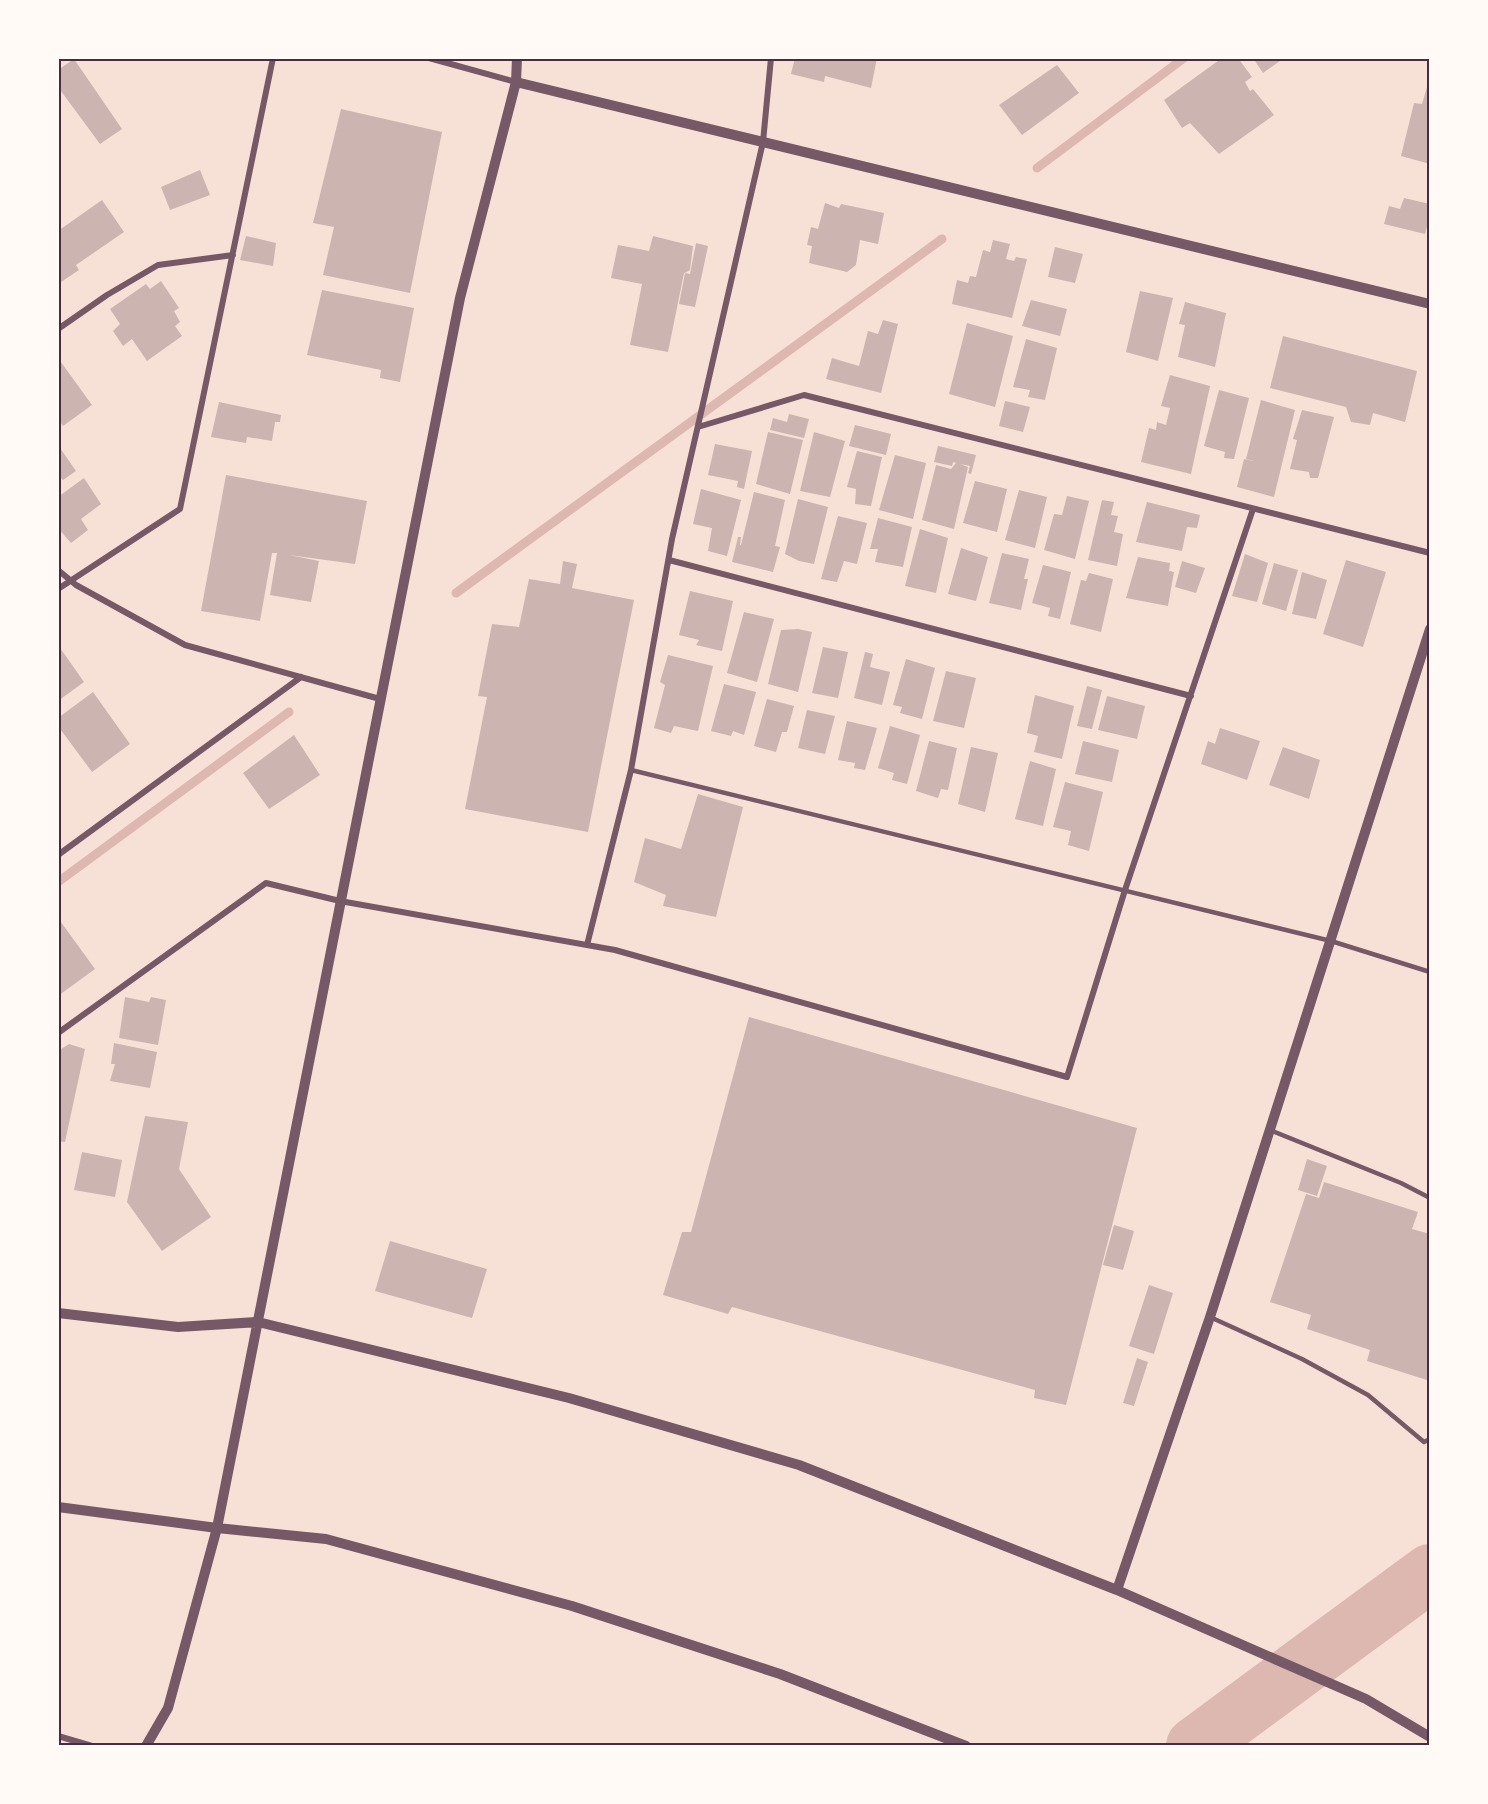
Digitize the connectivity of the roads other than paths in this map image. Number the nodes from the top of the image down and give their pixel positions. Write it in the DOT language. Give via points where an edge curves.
graph roads {
  1 [pos="273,58"];
  2 [pos="429,58"];
  3 [pos="517,58"];
  4 [pos="771,58"];
  5 [pos="516,82"];
  6 [pos="763,142"];
  7 [pos="232,255"];
  8 [pos="1430,304"];
  9 [pos="58,329"];
  10 [pos="698,427"];
  11 [pos="1253,508"];
  12 [pos="1430,553"];
  13 [pos="669,560"];
  14 [pos="58,570"];
  15 [pos="71,580"];
  16 [pos="58,590"];
  17 [pos="1430,629"];
  18 [pos="301,677"];
  19 [pos="1191,696"];
  20 [pos="380,699"];
  21 [pos="631,770"];
  22 [pos="58,855"];
  23 [pos="1125,890"];
  24 [pos="340,901"];
  25 [pos="1331,941"];
  26 [pos="587,945"];
  27 [pos="1430,972"];
  28 [pos="58,1034"];
  29 [pos="1270,1130"];
  30 [pos="1430,1198"];
  31 [pos="58,1313"];
  32 [pos="1210,1317"];
  33 [pos="258,1322"];
  34 [pos="1430,1439"];
  35 [pos="58,1507"];
  36 [pos="217,1528"];
  37 [pos="1117,1590"];
  38 [pos="58,1736"];
  39 [pos="1430,1737"];
  40 [pos="92,1746"];
  41 [pos="146,1746"];
  42 [pos="966,1746"];
  1 -- 7 [label="street"];
  2 -- 5 [label="street"];
  3 -- 5 [label="street"];
  4 -- 6 [label="street"];
  5 -- 6 [label="street"];
  5 -- 20 [label="street" via="460,298"];
  6 -- 8 [label="street"];
  6 -- 10 [label="street"];
  7 -- 9 [label="street" via="158,265"];
  7 -- 15 [label="street" via="180,509"];
  10 -- 11 [label="street" via="804,395"];
  10 -- 13 [label="street"];
  11 -- 12 [label="street"];
  11 -- 19 [label="street"];
  13 -- 19 [label="street"];
  13 -- 21 [label="street"];
  14 -- 15 [label="street"];
  15 -- 16 [label="street"];
  15 -- 18 [label="street" via="185,645"];
  17 -- 25 [label="street"];
  18 -- 20 [label="street"];
  18 -- 22 [label="street"];
  19 -- 23 [label="street"];
  20 -- 24 [label="street"];
  21 -- 23 [label="lane"];
  21 -- 26 [label="street"];
  23 -- 25 [label="lane"];
  23 -- 26 [label="street" via="1067,1077"];
  24 -- 26 [label="street"];
  24 -- 28 [label="street" via="266,883"];
  24 -- 33 [label="street"];
  25 -- 27 [label="lane"];
  25 -- 29 [label="street"];
  29 -- 30 [label="lane"];
  29 -- 32 [label="street"];
  31 -- 33 [label="street" via="178,1327"];
  32 -- 34 [label="lane" via="1302,1359 1368,1395 1424,1442"];
  32 -- 37 [label="street"];
  33 -- 36 [label="street"];
  33 -- 37 [label="street" via="569,1398 799,1465"];
  35 -- 36 [label="street"];
  36 -- 41 [label="street" via="168,1708"];
  36 -- 42 [label="street" via="326,1539 572,1606 780,1674"];
  37 -- 39 [label="street" via="1366,1699"];
  38 -- 40 [label="street"];
}
